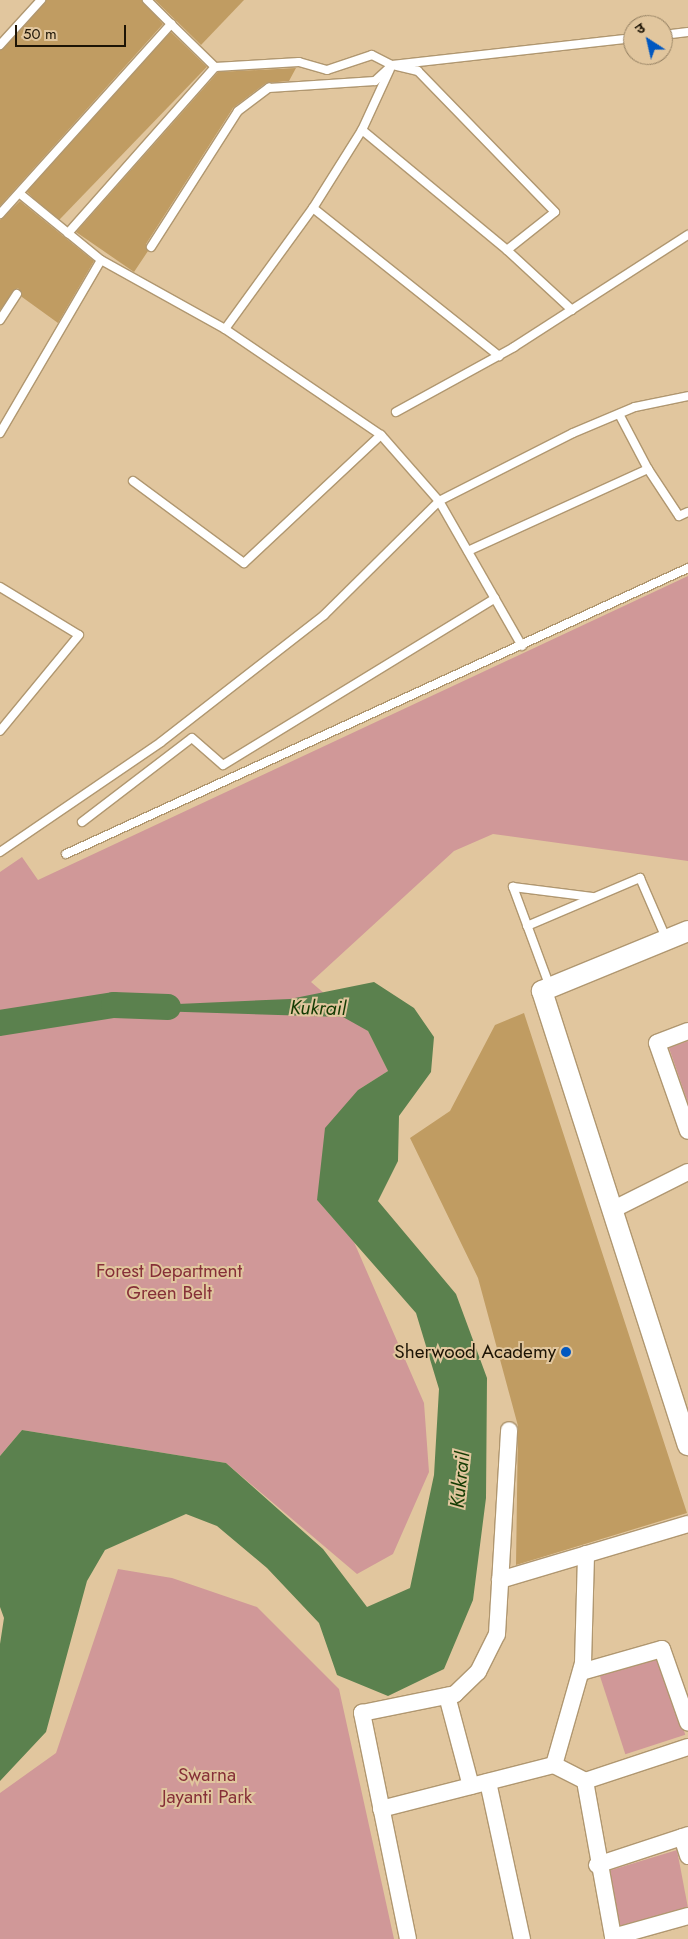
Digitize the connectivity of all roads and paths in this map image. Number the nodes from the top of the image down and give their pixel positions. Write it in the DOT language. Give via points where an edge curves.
graph roads {
  1 [pos="41,0"];
  2 [pos="147,0"];
  3 [pos="171,24"];
  4 [pos="688,32"];
  5 [pos="673,34"];
  6 [pos="623,39"];
  7 [pos="0,44"];
  8 [pos="392,65"];
  9 [pos="216,67"];
  10 [pos="362,130"];
  11 [pos="19,193"];
  12 [pos="313,208"];
  13 [pos="0,214"];
  14 [pos="68,233"];
  15 [pos="688,235"];
  16 [pos="151,247"];
  17 [pos="507,250"];
  18 [pos="100,260"];
  19 [pos="17,294"];
  20 [pos="572,310"];
  21 [pos="0,320"];
  22 [pos="225,329"];
  23 [pos="499,356"];
  24 [pos="688,396"];
  25 [pos="396,412"];
  26 [pos="618,414"];
  27 [pos="0,433"];
  28 [pos="381,436"];
  29 [pos="648,468"];
  30 [pos="133,481"];
  31 [pos="439,501"];
  32 [pos="688,512"];
  33 [pos="468,551"];
  34 [pos="688,568"];
  35 [pos="0,588"];
  36 [pos="495,598"];
  37 [pos="522,646"];
  38 [pos="0,731"];
  39 [pos="82,822"];
  40 [pos="0,852"];
  41 [pos="66,854"];
  42 [pos="594,897"];
  43 [pos="527,926"];
  44 [pos="688,931"];
  45 [pos="667,939"];
  46 [pos="550,988"];
  47 [pos="688,1031"];
  48 [pos="688,1131"];
  49 [pos="688,1172"];
  50 [pos="612,1210"];
  51 [pos="509,1430"];
  52 [pos="688,1445"];
  53 [pos="688,1524"];
  54 [pos="586,1554"];
  55 [pos="500,1580"];
  56 [pos="581,1672"];
  57 [pos="447,1696"];
  58 [pos="688,1723"];
  59 [pos="688,1747"];
  60 [pos="554,1765"];
  61 [pos="585,1781"];
  62 [pos="488,1782"];
  63 [pos="471,1786"];
  64 [pos="381,1809"];
  65 [pos="685,1836"];
  66 [pos="688,1856"];
  67 [pos="597,1864"];
  68 [pos="688,1916"];
  69 [pos="408,1939"];
  70 [pos="522,1939"];
  1 -- 7 [label="lane"];
  2 -- 3 [label="lane"];
  3 -- 9 [label="lane"];
  3 -- 11 [label="lane"];
  4 -- 5 [label="lane"];
  6 -- 8 [label="lane"];
  8 -- 9 [label="lane" via="372,55 326,70 299,62"];
  8 -- 10 [label="lane"];
  8 -- 16 [label="lane" via="375,81 269,88 238,111"];
  8 -- 17 [label="lane" via="418,72 555,212"];
  9 -- 14 [label="lane"];
  10 -- 12 [label="lane"];
  10 -- 17 [label="lane"];
  11 -- 13 [label="lane"];
  11 -- 14 [label="lane"];
  12 -- 22 [label="lane"];
  12 -- 23 [label="lane"];
  14 -- 18 [label="lane"];
  15 -- 20 [label="lane"];
  17 -- 20 [label="lane"];
  18 -- 22 [label="lane"];
  18 -- 27 [label="lane"];
  19 -- 21 [label="lane"];
  20 -- 23 [label="lane"];
  22 -- 28 [label="lane"];
  23 -- 25 [label="lane"];
  24 -- 26 [label="lane"];
  26 -- 29 [label="lane"];
  26 -- 31 [label="lane"];
  28 -- 30 [label="lane" via="244,563"];
  28 -- 31 [label="lane"];
  29 -- 32 [label="lane" via="679,516"];
  29 -- 33 [label="lane"];
  31 -- 33 [label="lane"];
  31 -- 40 [label="lane" via="324,615 161,742"];
  33 -- 36 [label="lane"];
  34 -- 37 [label="lane"];
  35 -- 38 [label="lane" via="79,635"];
  36 -- 37 [label="lane"];
  36 -- 39 [label="lane" via="223,765 192,738"];
  37 -- 41 [label="lane"];
  42 -- 43 [label="lane"];
  42 -- 43 [label="lane" via="513,888"];
  42 -- 45 [label="lane" via="640,878"];
  43 -- 46 [label="lane"];
  44 -- 45 [label="street"];
  45 -- 46 [label="street"];
  46 -- 50 [label="street" via="542,991"];
  47 -- 48 [label="street" via="657,1043"];
  49 -- 50 [label="street"];
  50 -- 52 [label="street"];
  51 -- 55 [label="street"];
  53 -- 54 [label="street"];
  54 -- 55 [label="street"];
  54 -- 56 [label="street"];
  55 -- 57 [label="street" via="498,1634 478,1672 455,1694"];
  56 -- 58 [label="street" via="662,1648"];
  56 -- 60 [label="street"];
  57 -- 63 [label="street"];
  57 -- 64 [label="street" via="362,1713"];
  59 -- 61 [label="street"];
  60 -- 61 [label="street"];
  60 -- 62 [label="street"];
  61 -- 67 [label="street"];
  62 -- 63 [label="street"];
  62 -- 70 [label="street"];
  63 -- 64 [label="street"];
  64 -- 69 [label="street"];
  65 -- 66 [label="street"];
  65 -- 67 [label="street"];
  67 -- 68 [label="street" via="613,1937"];
}
